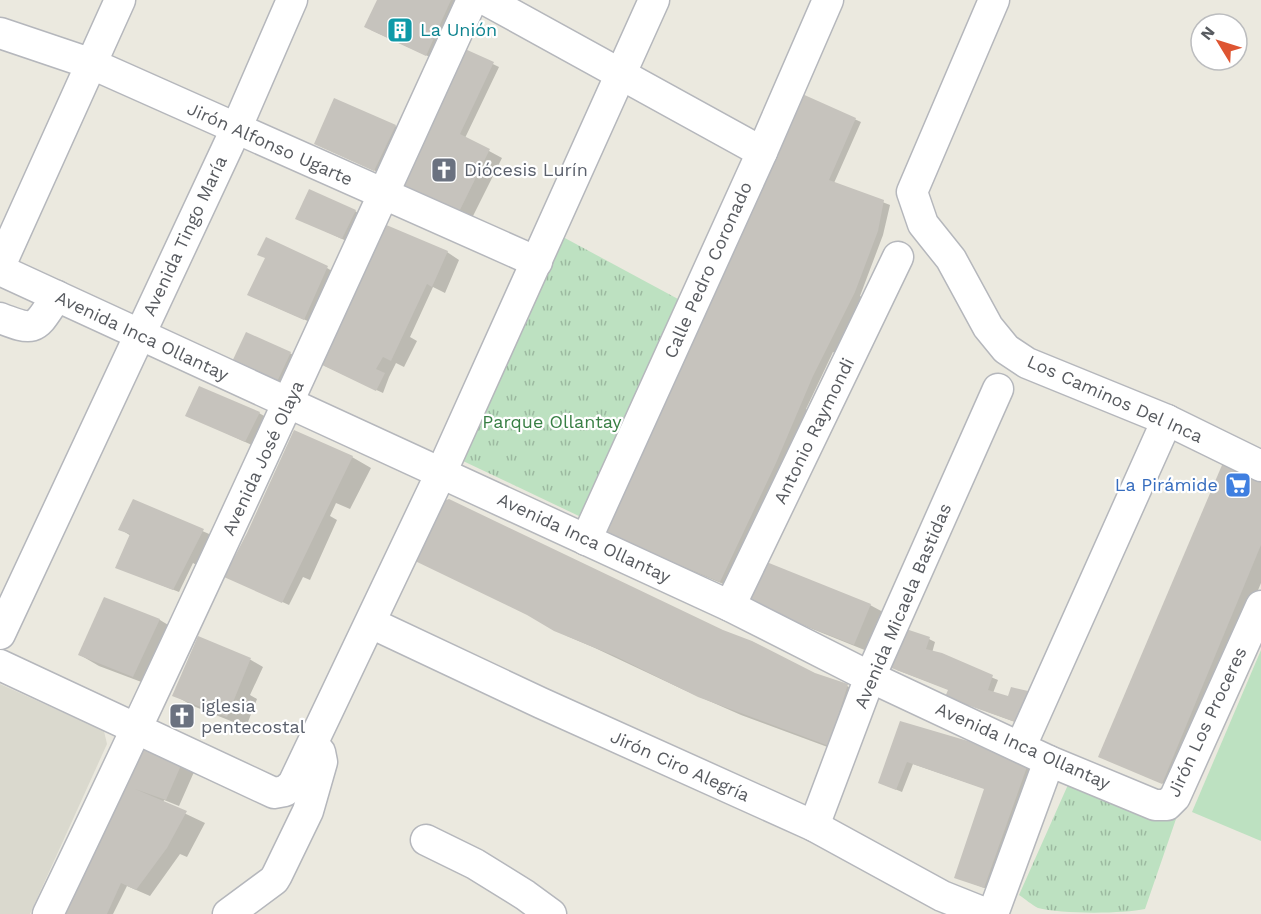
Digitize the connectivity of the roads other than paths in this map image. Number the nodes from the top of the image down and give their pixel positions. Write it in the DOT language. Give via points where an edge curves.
graph roads {
  1 [pos="120,0"];
  2 [pos="292,0"];
  3 [pos="472,0"];
  4 [pos="486,0"];
  5 [pos="654,0"];
  6 [pos="828,0"];
  7 [pos="994,0"];
  8 [pos="0,33"];
  9 [pos="92,64"];
  10 [pos="620,73"];
  11 [pos="236,129"];
  12 [pos="762,152"];
  13 [pos="383,194"];
  14 [pos="898,257"];
  15 [pos="537,262"];
  16 [pos="0,266"];
  17 [pos="0,270"];
  18 [pos="57,296"];
  19 [pos="0,318"];
  20 [pos="139,334"];
  21 [pos="998,389"];
  22 [pos="288,403"];
  23 [pos="1167,420"];
  24 [pos="1261,466"];
  25 [pos="441,472"];
  26 [pos="586,540"];
  27 [pos="730,606"];
  28 [pos="1261,606"];
  29 [pos="370,623"];
  30 [pos="0,634"];
  31 [pos="0,665"];
  32 [pos="870,677"];
  33 [pos="137,729"];
  34 [pos="313,744"];
  35 [pos="1021,746"];
  36 [pos="1049,761"];
  37 [pos="1167,805"];
  38 [pos="814,826"];
  39 [pos="426,840"];
  40 [pos="48,914"];
  41 [pos="228,914"];
  42 [pos="551,914"];
  43 [pos="987,914"];
  44 [pos="993,914"];
  1 -- 9 [label="street"];
  2 -- 11 [label="street, Avenida Tingo María"];
  3 -- 13 [label="street, Avenida José Olaya"];
  4 -- 10 [label="street"];
  5 -- 10 [label="street"];
  6 -- 12 [label="street, Calle Pedro Coronado"];
  7 -- 23 [label="street, Los Caminos Del Inca" via="912,192 922,224 951,259 988,327 1006,350 1027,363"];
  8 -- 9 [label="street, Jirón Alfonso Ugarte"];
  9 -- 11 [label="street, Jirón Alfonso Ugarte"];
  9 -- 16 [label="street"];
  10 -- 12 [label="street"];
  10 -- 15 [label="street"];
  11 -- 13 [label="street, Jirón Alfonso Ugarte"];
  11 -- 20 [label="street, Avenida Tingo María"];
  12 -- 26 [label="street, Calle Pedro Coronado"];
  13 -- 15 [label="street, Jirón Alfonso Ugarte"];
  13 -- 22 [label="street, Avenida José Olaya"];
  14 -- 27 [label="street, Antonio Raymondi"];
  15 -- 25 [label="street"];
  17 -- 18 [label="street, Avenida Inca Ollantay"];
  18 -- 19 [label="street" via="34,326 25,328"];
  18 -- 20 [label="street, Avenida Inca Ollantay"];
  20 -- 22 [label="street, Avenida Inca Ollantay"];
  20 -- 30 [label="street, Avenida Tingo María"];
  21 -- 32 [label="street, Avenida Micaela Bastidas"];
  22 -- 25 [label="street, Avenida Inca Ollantay"];
  22 -- 33 [label="street, Avenida José Olaya"];
  23 -- 24 [label="street, Los Caminos Del Inca"];
  23 -- 35 [label="street"];
  25 -- 26 [label="street, Avenida Inca Ollantay"];
  25 -- 29 [label="street"];
  26 -- 27 [label="street, Avenida Inca Ollantay"];
  27 -- 32 [label="street, Avenida Inca Ollantay"];
  28 -- 37 [label="street, Jirón Los Proceres" via="1175,797"];
  29 -- 34 [label="street"];
  29 -- 38 [label="street, Jirón Ciro Alegría"];
  31 -- 33 [label="street"];
  32 -- 35 [label="street, Avenida Inca Ollantay"];
  32 -- 38 [label="street, Avenida Micaela Bastidas"];
  33 -- 34 [label="street" via="274,794 293,784"];
  33 -- 40 [label="street, Avenida José Olaya"];
  34 -- 41 [label="street" via="322,762 308,811 277,875"];
  35 -- 36 [label="street, Avenida Inca Ollantay"];
  36 -- 37 [label="street, Avenida Inca Ollantay" via="1155,805"];
  36 -- 44 [label="street"];
  38 -- 43 [label="street, Jirón Ciro Alegría" via="942,896"];
  39 -- 42 [label="street" via="475,864"];
}
